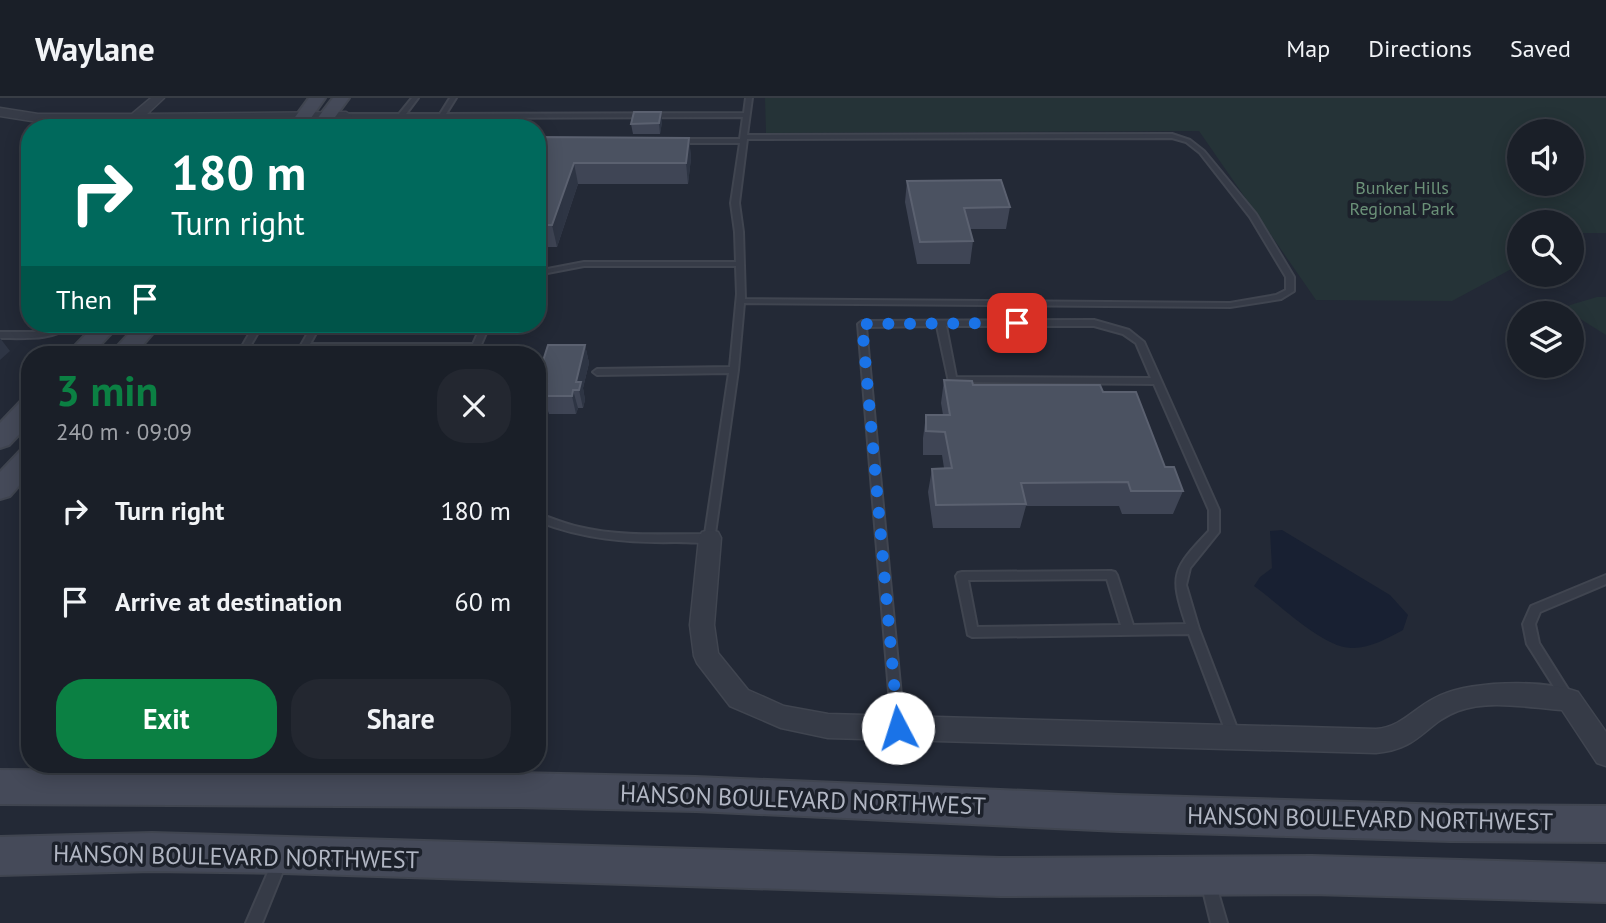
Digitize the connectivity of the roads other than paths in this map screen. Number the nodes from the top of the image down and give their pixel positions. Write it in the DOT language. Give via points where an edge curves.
graph roads {
  1 [pos="158,98"];
  2 [pos="317,98"];
  3 [pos="341,98"];
  4 [pos="415,98"];
  5 [pos="453,98"];
  6 [pos="749,98"];
  7 [pos="0,112"];
  8 [pos="746,115"];
  9 [pos="346,116"];
  10 [pos="401,116"];
  11 [pos="442,116"];
  12 [pos="134,118"];
  13 [pos="176,119"];
  14 [pos="302,119"];
  15 [pos="325,119"];
  16 [pos="334,119"];
  17 [pos="399,119"];
  18 [pos="440,119"];
  19 [pos="744,139"];
  20 [pos="661,141"];
  21 [pos="740,264"];
  22 [pos="546,271"];
  23 [pos="740,301"];
  24 [pos="941,324"];
  25 [pos="51,333"];
  26 [pos="100,333"];
  27 [pos="142,333"];
  28 [pos="0,335"];
  29 [pos="87,346"];
  30 [pos="129,346"];
  31 [pos="734,370"];
  32 [pos="597,372"];
  33 [pos="1157,381"];
  34 [pos="21,417"];
  35 [pos="0,439"];
  36 [pos="21,466"];
  37 [pos="0,489"];
  38 [pos="546,521"];
  39 [pos="710,538"];
  40 [pos="1606,579"];
  41 [pos="1192,629"];
  42 [pos="1129,631"];
  43 [pos="1569,700"];
  44 [pos="898,728"];
  45 [pos="1235,739"];
  46 [pos="1606,754"];
  47 [pos="0,788"];
  48 [pos="1606,824"];
  49 [pos="283,854"];
  50 [pos="0,856"];
  51 [pos="1207,876"];
  52 [pos="1606,883"];
  53 [pos="254,923"];
  54 [pos="1219,923"];
  1 -- 12 [label="street"];
  2 -- 14 [label="main road"];
  3 -- 15 [label="main road"];
  4 -- 10 [label="lane"];
  5 -- 11 [label="lane"];
  6 -- 8 [label="lane"];
  7 -- 12 [label="street" via="38,118"];
  8 -- 11 [label="lane"];
  8 -- 19 [label="lane"];
  9 -- 10 [label="lane"];
  9 -- 16 [label="street"];
  10 -- 11 [label="lane"];
  10 -- 17 [label="lane"];
  11 -- 18 [label="lane"];
  12 -- 13 [label="street"];
  19 -- 20 [label="lane"];
  19 -- 21 [label="lane" via="735,203"];
  19 -- 23 [label="lane" via="1172,136 1202,152 1252,216 1290,277 1290,291 1230,304"];
  21 -- 22 [label="lane" via="584,264"];
  21 -- 23 [label="lane"];
  23 -- 31 [label="lane"];
  24 -- 33 [label="lane" via="1111,326 1140,342"];
  24 -- 33 [label="lane" via="952,380"];
  24 -- 44 [label="lane" via="862,324"];
  25 -- 28 [label="lane"];
  26 -- 29 [label="main road"];
  27 -- 30 [label="main road"];
  31 -- 32 [label="lane"];
  31 -- 39 [label="lane"];
  33 -- 41 [label="lane" via="1214,510 1214,532 1182,567 1180,592"];
  34 -- 35 [label="main road"];
  36 -- 37 [label="main road"];
  38 -- 39 [label="lane" via="607,538"];
  39 -- 44 [label="street" via="702,625 706,656 739,698 781,717 828,726"];
  40 -- 43 [label="lane" via="1535,609 1529,624 1533,645"];
  41 -- 42 [label="lane"];
  41 -- 45 [label="lane"];
  42 -- 42 [label="lane" via="1111,575 962,576 972,632"];
  43 -- 45 [label="street" via="1497,697 1453,701 1427,715 1405,735 1376,740"];
  43 -- 46 [label="street"];
  44 -- 45 [label="street"];
  47 -- 48 [label="main road, HANSON BOULEVARD NORTHWEST" via="544,790 1119,813"];
  49 -- 50 [label="main road, HANSON BOULEVARD NORTHWEST"];
  49 -- 51 [label="main road, HANSON BOULEVARD NORTHWEST" via="1000,877"];
  49 -- 53 [label="lane"];
  51 -- 52 [label="main road, HANSON BOULEVARD NORTHWEST"];
  51 -- 54 [label="lane"];
}
